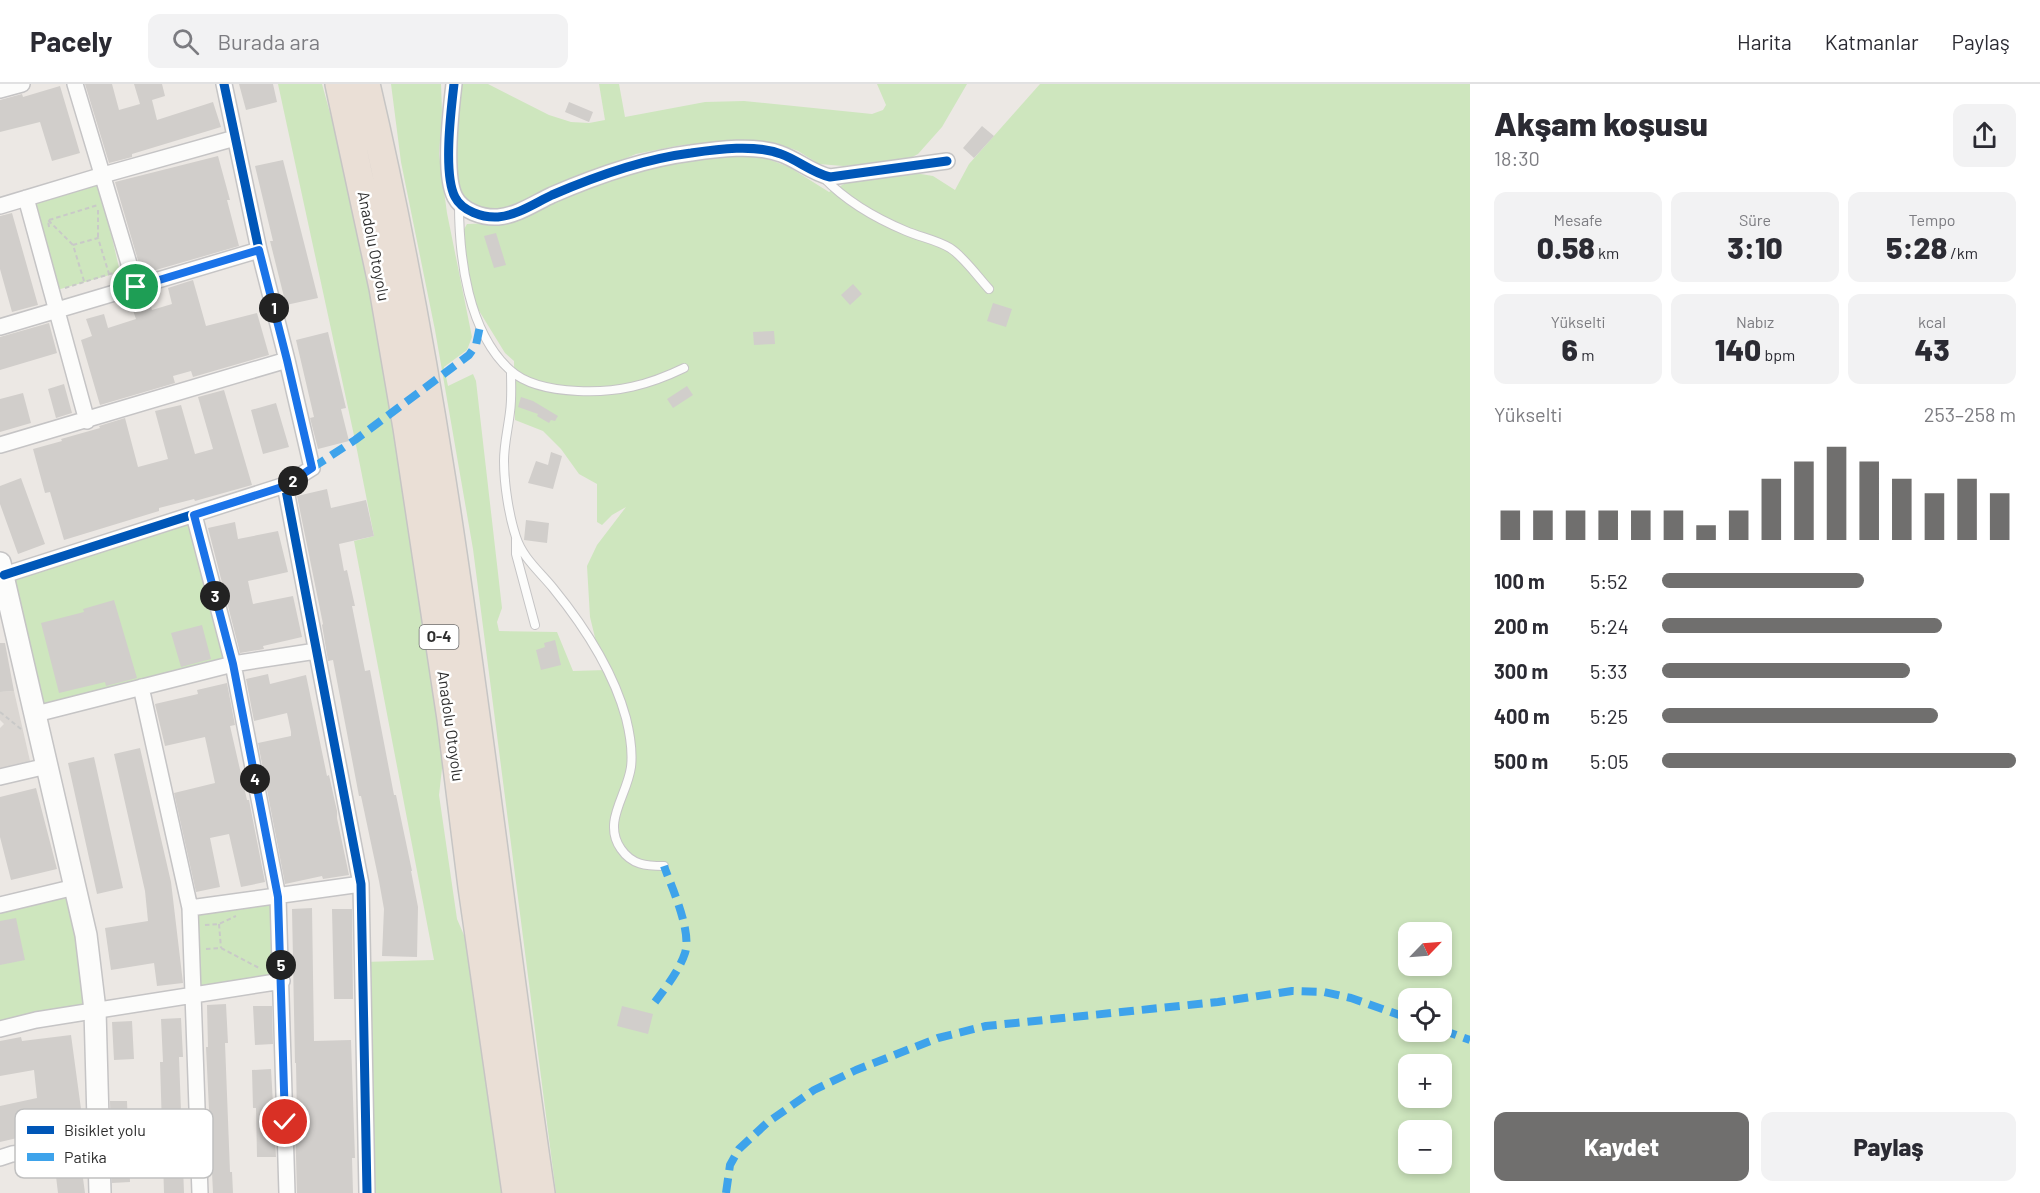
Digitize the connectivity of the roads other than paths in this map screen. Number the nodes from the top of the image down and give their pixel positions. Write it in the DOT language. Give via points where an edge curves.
graph roads {
  1 [pos="21,84"];
  2 [pos="75,84"];
  3 [pos="224,84"];
  4 [pos="339,84"];
  5 [pos="366,84"];
  6 [pos="454,84"];
  7 [pos="0,90"];
  8 [pos="236,138"];
  9 [pos="947,161"];
  10 [pos="102,175"];
  11 [pos="821,175"];
  12 [pos="26,198"];
  13 [pos="459,203"];
  14 [pos="0,206"];
  15 [pos="259,250"];
  16 [pos="136,287"];
  17 [pos="988,289"];
  18 [pos="58,310"];
  19 [pos="0,327"];
  20 [pos="287,360"];
  21 [pos="684,368"];
  22 [pos="511,371"];
  23 [pos="87,421"];
  24 [pos="0,445"];
  25 [pos="285,486"];
  26 [pos="194,515"];
  27 [pos="516,538"];
  28 [pos="1,572"];
  29 [pos="535,625"];
  30 [pos="316,651"];
  31 [pos="233,664"];
  32 [pos="141,687"];
  33 [pos="37,720"];
  34 [pos="47,766"];
  35 [pos="0,777"];
  36 [pos="664,866"];
  37 [pos="361,884"];
  38 [pos="75,887"];
  39 [pos="278,897"];
  40 [pos="0,904"];
  41 [pos="190,908"];
  42 [pos="282,981"];
  43 [pos="194,993"];
  44 [pos="95,1010"];
  45 [pos="0,1029"];
  46 [pos="97,1109"];
  47 [pos="197,1109"];
  48 [pos="15,1154"];
  49 [pos="0,1158"];
  50 [pos="99,1178"];
  51 [pos="200,1178"];
  52 [pos="100,1193"];
  53 [pos="200,1193"];
  54 [pos="286,1193"];
  55 [pos="367,1193"];
  56 [pos="516,1193"];
  57 [pos="541,1193"];
  1 -- 7 [label="street"];
  2 -- 10 [label="street"];
  3 -- 8 [label="street"];
  4 -- 56 [label="highway, Anadolu Otoyolu / O-4" via="383,288 407,428"];
  5 -- 57 [label="highway, Anadolu Otoyolu / O-4" via="408,278 432,413"];
  6 -- 13 [label="street" via="449,162 451,184"];
  8 -- 10 [label="street"];
  8 -- 15 [label="street"];
  9 -- 11 [label="street"];
  10 -- 12 [label="street"];
  10 -- 16 [label="street"];
  11 -- 13 [label="street" via="778,153 760,149 723,150 630,166 507,215 477,214"];
  11 -- 17 [label="lane" via="851,203 956,252"];
  12 -- 14 [label="street"];
  12 -- 18 [label="street"];
  13 -- 22 [label="lane" via="459,238 469,294 492,349"];
  15 -- 16 [label="street"];
  15 -- 20 [label="street"];
  16 -- 18 [label="street"];
  18 -- 19 [label="street"];
  18 -- 23 [label="street"];
  20 -- 23 [label="street"];
  20 -- 25 [label="street" via="312,468"];
  21 -- 22 [label="lane" via="650,383 612,392 558,390 530,382"];
  22 -- 27 [label="lane" via="504,462"];
  23 -- 24 [label="street"];
  25 -- 26 [label="street"];
  25 -- 30 [label="street"];
  26 -- 28 [label="street"];
  26 -- 31 [label="street"];
  27 -- 29 [label="lane" via="516,554"];
  27 -- 36 [label="lane" via="584,629 614,683 625,716 631,768 614,817 612,830 617,844 636,863"];
  28 -- 33 [label="main road"];
  30 -- 31 [label="street"];
  30 -- 37 [label="street"];
  31 -- 32 [label="street"];
  31 -- 39 [label="street"];
  32 -- 33 [label="street"];
  32 -- 41 [label="street"];
  33 -- 34 [label="main road"];
  34 -- 35 [label="street"];
  34 -- 38 [label="main road"];
  37 -- 39 [label="street"];
  37 -- 55 [label="street"];
  38 -- 40 [label="street"];
  38 -- 44 [label="main road" via="87,935"];
  39 -- 41 [label="street"];
  39 -- 42 [label="street"];
  41 -- 43 [label="street"];
  42 -- 43 [label="street"];
  42 -- 54 [label="street"];
  43 -- 44 [label="street"];
  43 -- 47 [label="street"];
  44 -- 45 [label="street"];
  44 -- 46 [label="main road"];
  48 -- 49 [label="street"];
  50 -- 52 [label="main road"];
  51 -- 53 [label="street"];
}
